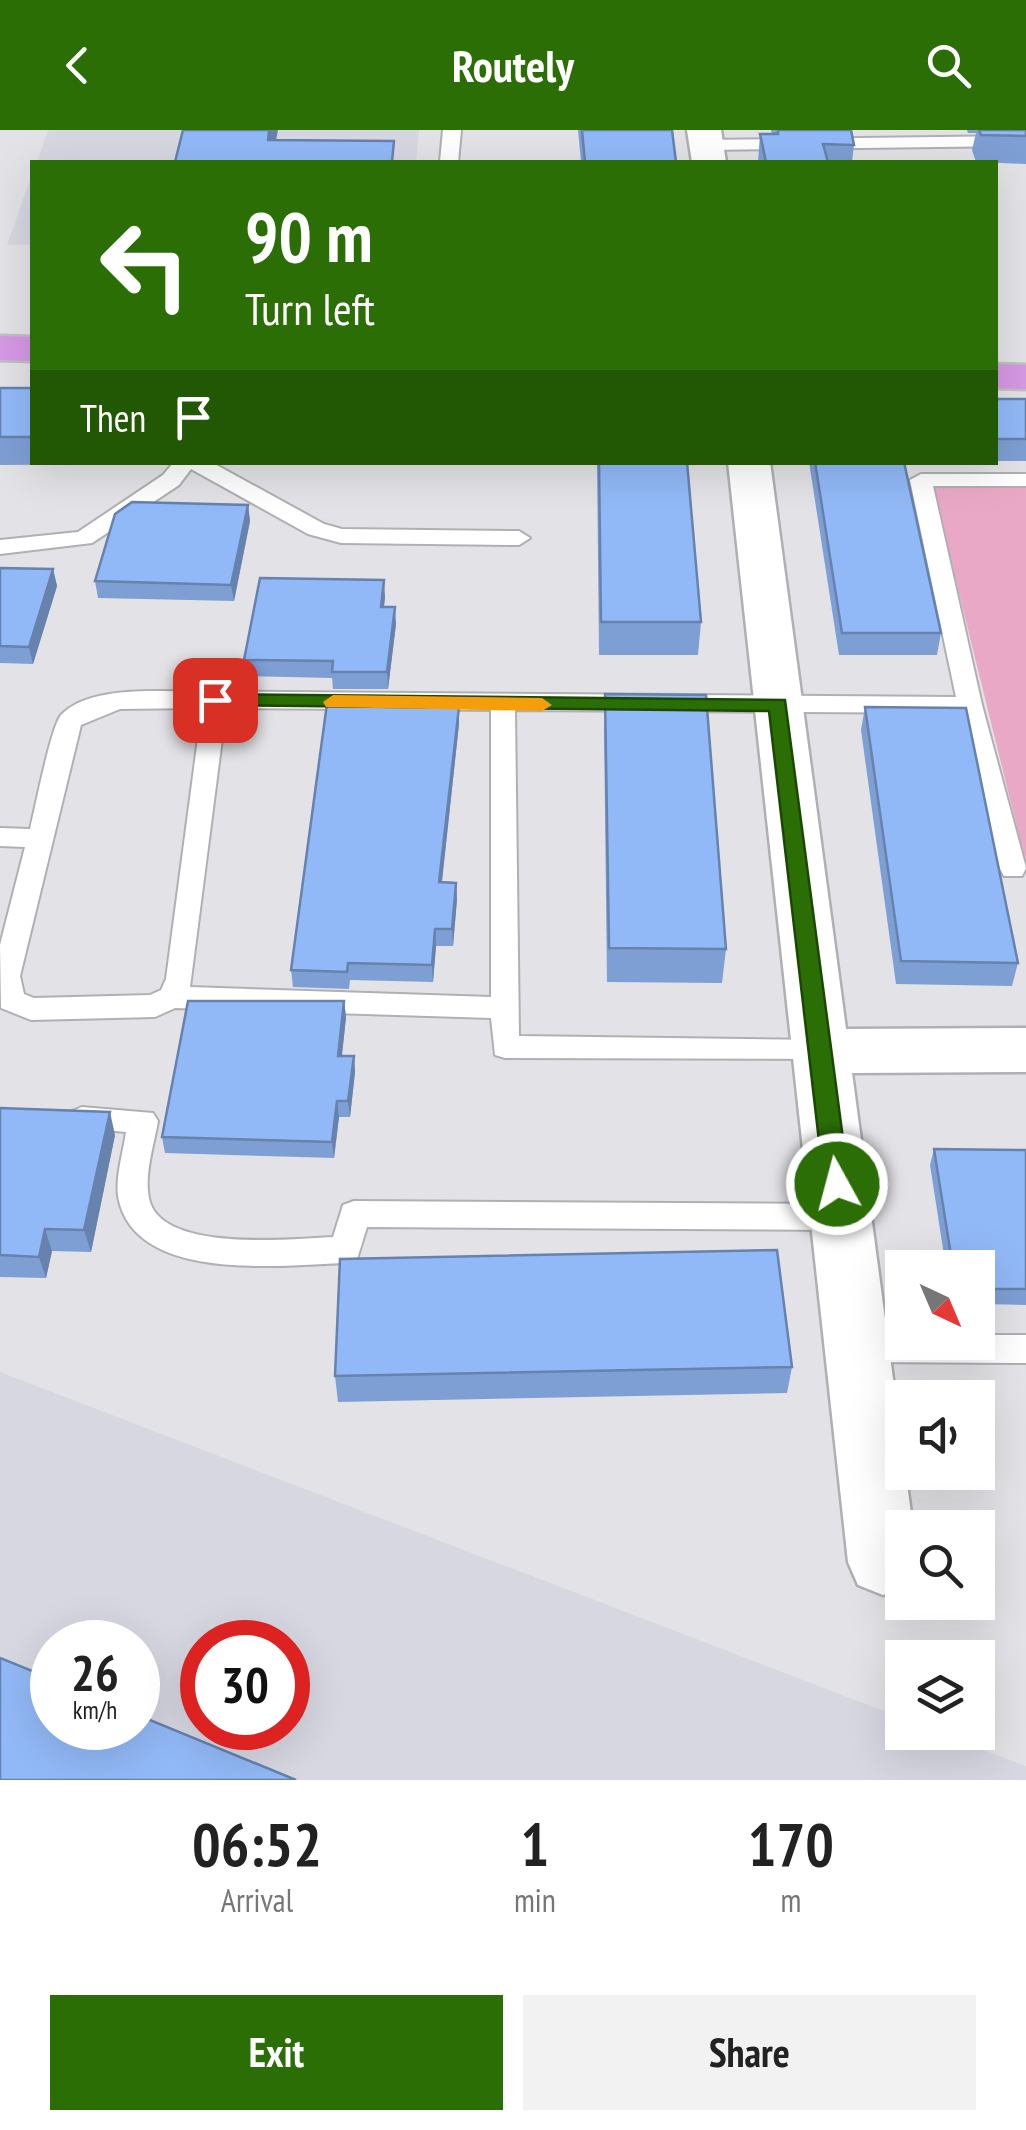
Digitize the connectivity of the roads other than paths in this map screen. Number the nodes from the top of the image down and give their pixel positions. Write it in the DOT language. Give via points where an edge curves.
graph roads {
  1 [pos="452,130"];
  2 [pos="935,136"];
  3 [pos="1026,141"];
  4 [pos="706,146"];
  5 [pos="449,160"];
  6 [pos="0,348"];
  7 [pos="30,349"];
  8 [pos="0,369"];
  9 [pos="30,370"];
  10 [pos="998,376"];
  11 [pos="1026,377"];
  12 [pos="184,465"];
  13 [pos="199,465"];
  14 [pos="748,465"];
  15 [pos="1026,480"];
  16 [pos="518,538"];
  17 [pos="0,547"];
  18 [pos="215,700"];
  19 [pos="503,705"];
  20 [pos="778,705"];
  21 [pos="970,705"];
  22 [pos="0,837"];
  23 [pos="40,838"];
  24 [pos="1013,869"];
  25 [pos="172,997"];
  26 [pos="504,1008"];
  27 [pos="1026,1050"];
  28 [pos="821,1051"];
  29 [pos="82,1119"];
  30 [pos="841,1217"];
  31 [pos="857,1348"];
  32 [pos="1026,1349"];
  33 [pos="883,1562"];
  1 -- 5 [label="lane"];
  2 -- 3 [label="lane"];
  2 -- 4 [label="lane"];
  6 -- 7 [label="highway"];
  8 -- 9 [label="highway"];
  10 -- 11 [label="highway"];
  12 -- 17 [label="lane" via="84,538"];
  13 -- 16 [label="lane" via="341,536"];
  14 -- 20 [label="street"];
  15 -- 21 [label="lane" via="921,480"];
  18 -- 19 [label="lane"];
  18 -- 23 [label="lane" via="88,706 70,721"];
  18 -- 25 [label="lane" via="180,979"];
  19 -- 20 [label="lane"];
  19 -- 26 [label="lane"];
  20 -- 21 [label="lane"];
  20 -- 28 [label="street"];
  21 -- 24 [label="lane"];
  22 -- 23 [label="lane"];
  23 -- 25 [label="lane" via="6,976 11,1000 30,1009 155,1006"];
  25 -- 26 [label="lane"];
  26 -- 28 [label="lane" via="505,1047"];
  27 -- 28 [label="street"];
  28 -- 30 [label="street"];
  29 -- 30 [label="lane" via="143,1121 132,1200 139,1216 180,1246 210,1252 346,1250 354,1214"];
  30 -- 31 [label="street"];
  31 -- 32 [label="lane"];
  31 -- 33 [label="street"];
}
